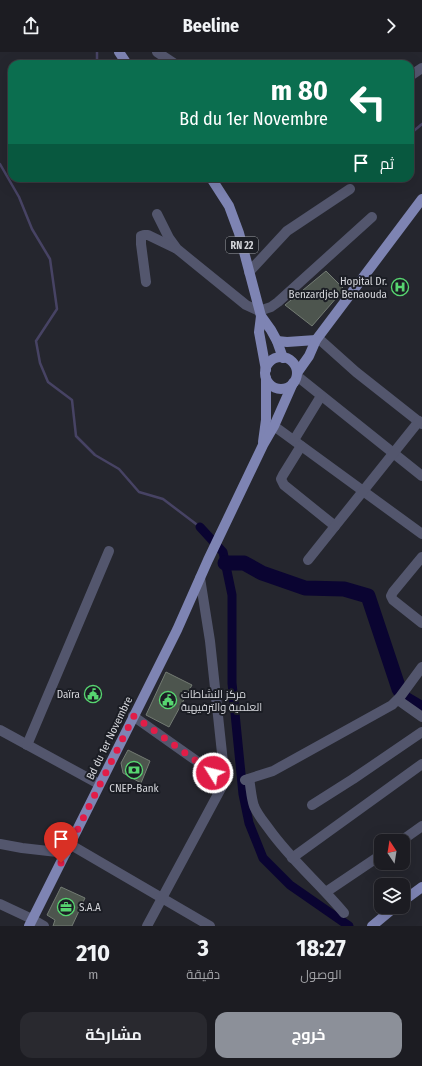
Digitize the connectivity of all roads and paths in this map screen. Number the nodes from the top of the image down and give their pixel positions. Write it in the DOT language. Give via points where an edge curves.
graph roads {
  1 [pos="158,52"];
  2 [pos="169,60"];
  3 [pos="214,182"];
  4 [pos="350,189"];
  5 [pos="422,199"];
  6 [pos="157,214"];
  7 [pos="372,217"];
  8 [pos="177,249"];
  9 [pos="249,272"];
  10 [pos="146,282"];
  11 [pos="260,313"];
  12 [pos="317,339"];
  13 [pos="277,341"];
  14 [pos="284,358"];
  15 [pos="266,374"];
  16 [pos="296,378"];
  17 [pos="320,396"];
  18 [pos="420,422"];
  19 [pos="274,426"];
  20 [pos="298,443"];
  21 [pos="263,445"];
  22 [pos="393,453"];
  23 [pos="422,476"];
  24 [pos="364,491"];
  25 [pos="335,526"];
  26 [pos="422,534"];
  27 [pos="109,551"];
  28 [pos="422,557"];
  29 [pos="308,560"];
  30 [pos="200,578"];
  31 [pos="422,623"];
  32 [pos="422,667"];
  33 [pos="401,696"];
  34 [pos="134,716"];
  35 [pos="422,716"];
  36 [pos="0,730"];
  37 [pos="422,732"];
  38 [pos="27,745"];
  39 [pos="422,764"];
  40 [pos="225,781"];
  41 [pos="100,784"];
  42 [pos="312,805"];
  43 [pos="422,826"];
  44 [pos="410,835"];
  45 [pos="0,844"];
  46 [pos="68,849"];
  47 [pos="292,858"];
  48 [pos="374,859"];
  49 [pos="422,887"];
  50 [pos="326,892"];
  51 [pos="410,896"];
  52 [pos="162,898"];
  53 [pos="0,904"];
  54 [pos="344,913"];
  55 [pos="387,914"];
  56 [pos="31,923"];
  57 [pos="44,926"];
  58 [pos="147,926"];
  59 [pos="210,926"];
  60 [pos="372,926"];
  1 -- 2 [label="street"];
  3 -- 9 [label="main road, RN 22" via="229,206"];
  4 -- 9 [label="street" via="287,231"];
  5 -- 12 [label="main road"];
  6 -- 8 [label="street"];
  7 -- 11 [label="street" via="278,302"];
  8 -- 10 [label="street" via="148,235 141,236"];
  8 -- 11 [label="street" via="246,306"];
  9 -- 11 [label="main road, RN 22"];
  11 -- 13 [label="main road, RN 22"];
  11 -- 15 [label="main road, RN 22" via="259,332"];
  12 -- 13 [label="main road"];
  12 -- 14 [label="main road" via="300,345"];
  12 -- 16 [label="main road"];
  12 -- 18 [label="street"];
  13 -- 14 [label="main road, RN 22"];
  14 -- 15 [label="main road" via="274,359"];
  14 -- 16 [label="main road" via="293,364"];
  15 -- 16 [label="main road" via="268,382 276,388 285,388"];
  15 -- 21 [label="main road, RN 22"];
  16 -- 17 [label="street"];
  16 -- 19 [label="main road, RN 22"];
  17 -- 20 [label="street"];
  17 -- 22 [label="street"];
  18 -- 22 [label="street"];
  19 -- 20 [label="street"];
  19 -- 21 [label="main road, RN 22"];
  20 -- 24 [label="street"];
  20 -- 25 [label="street" via="281,479 284,485"];
  21 -- 30 [label="main road, Bd du 1er Novembre / RN 22"];
  22 -- 23 [label="street"];
  22 -- 24 [label="street"];
  24 -- 25 [label="street"];
  24 -- 26 [label="street"];
  25 -- 29 [label="street"];
  27 -- 38 [label="street"];
  28 -- 31 [label="street" via="391,596"];
  30 -- 34 [label="main road, Bd du 1er Novembre / RN 22"];
  30 -- 40 [label="street" via="210,641"];
  32 -- 33 [label="street"];
  33 -- 35 [label="street"];
  33 -- 47 [label="street" via="273,771 247,779 255,806 274,837"];
  34 -- 40 [label="street"];
  34 -- 41 [label="main road, Bd du 1er Novembre / RN 22"];
  36 -- 38 [label="street"];
  37 -- 42 [label="street"];
  38 -- 41 [label="street"];
  39 -- 47 [label="street"];
  40 -- 52 [label="street"];
  41 -- 46 [label="main road, Bd du 1er Novembre / RN 22"];
  43 -- 44 [label="street"];
  45 -- 46 [label="street" via="22,848"];
  46 -- 52 [label="street"];
  46 -- 56 [label="main road, Bd du 1er Novembre / RN 22"];
  47 -- 50 [label="street"];
  48 -- 50 [label="street"];
  49 -- 51 [label="main road"];
  50 -- 54 [label="street"];
  52 -- 58 [label="street"];
  52 -- 59 [label="street"];
  53 -- 56 [label="street"];
  55 -- 60 [label="main road"];
  56 -- 57 [label="street"];
}
